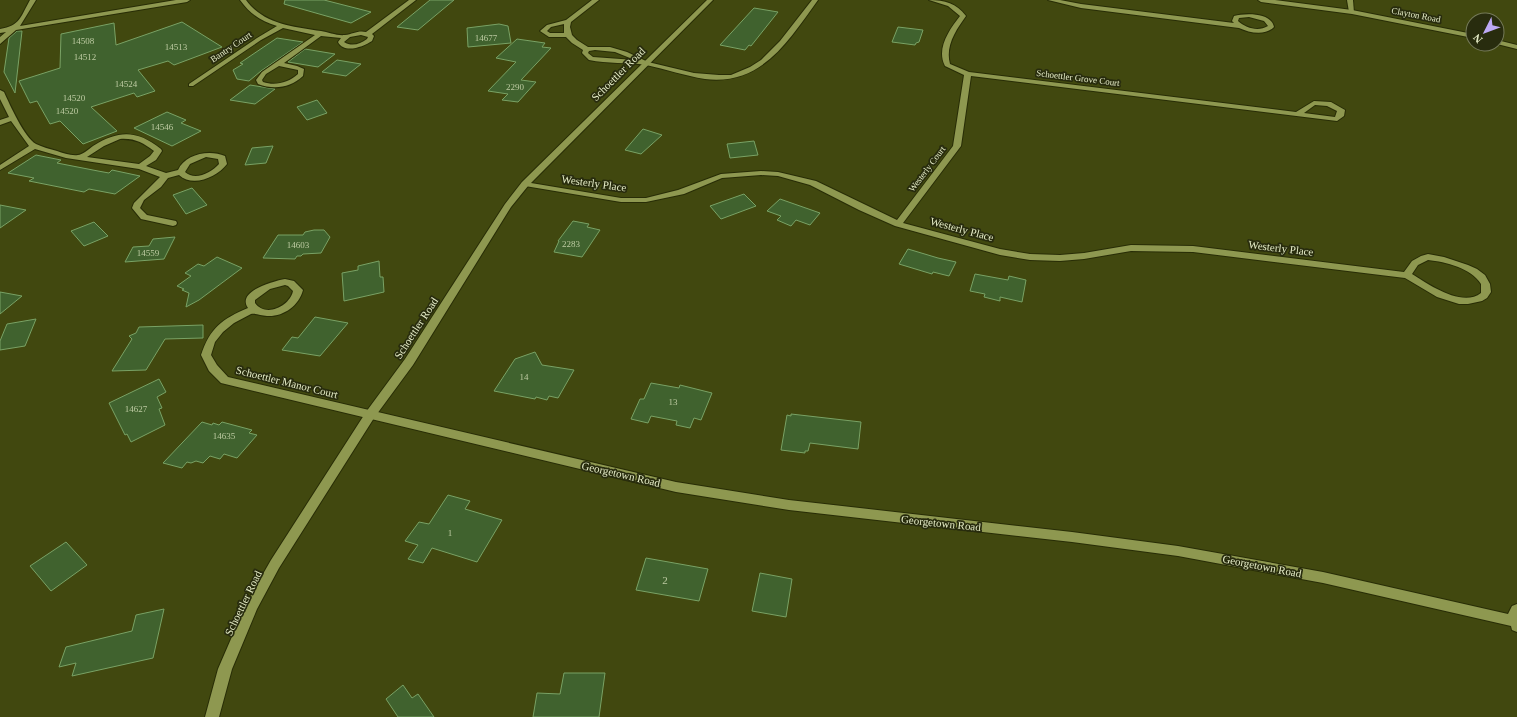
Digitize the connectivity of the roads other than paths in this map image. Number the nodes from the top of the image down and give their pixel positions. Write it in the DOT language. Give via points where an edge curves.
graph roads {
  1 [pos="33,0"];
  2 [pos="187,0"];
  3 [pos="243,0"];
  4 [pos="414,0"];
  5 [pos="596,0"];
  6 [pos="710,0"];
  7 [pos="814,0"];
  8 [pos="932,0"];
  9 [pos="1051,0"];
  10 [pos="1261,0"];
  11 [pos="1350,0"];
  12 [pos="1352,12"];
  13 [pos="568,21"];
  14 [pos="282,26"];
  15 [pos="1241,26"];
  16 [pos="14,29"];
  17 [pos="0,31"];
  18 [pos="321,33"];
  19 [pos="368,34"];
  20 [pos="1465,34"];
  21 [pos="568,35"];
  22 [pos="345,37"];
  23 [pos="0,42"];
  24 [pos="1505,44"];
  25 [pos="1517,47"];
  26 [pos="587,49"];
  27 [pos="646,63"];
  28 [pos="278,64"];
  29 [pos="968,74"];
  30 [pos="191,85"];
  31 [pos="0,92"];
  32 [pos="1297,114"];
  33 [pos="13,118"];
  34 [pos="0,123"];
  35 [pos="34,146"];
  36 [pos="82,157"];
  37 [pos="140,167"];
  38 [pos="0,168"];
  39 [pos="181,172"];
  40 [pos="165,176"];
  41 [pos="525,184"];
  42 [pos="173,223"];
  43 [pos="898,224"];
  44 [pos="1407,275"];
  45 [pos="254,309"];
  46 [pos="370,415"];
  47 [pos="1516,619"];
  48 [pos="212,717"];
  1 -- 16 [label="street"];
  2 -- 16 [label="street"];
  3 -- 14 [label="street" via="252,11"];
  4 -- 19 [label="street"];
  5 -- 13 [label="street"];
  6 -- 27 [label="street, Schoettler Road"];
  7 -- 27 [label="street" via="761,63 742,74 720,77 692,74"];
  8 -- 29 [label="street, Schoettler Grove Court" via="945,2 957,8 963,16 950,35 944,58 947,65"];
  9 -- 15 [label="street" via="1080,6"];
  10 -- 12 [label="street, Clayton Road"];
  11 -- 12 [label="street"];
  12 -- 20 [label="street, Clayton Road"];
  13 -- 21 [label="street"];
  13 -- 21 [label="street" via="543,30 549,35"];
  14 -- 18 [label="street"];
  14 -- 30 [label="street, Bantry Court"];
  15 -- 15 [label="street" via="1259,31 1269,29 1271,25 1261,18 1244,15 1234,19"];
  16 -- 17 [label="street"];
  16 -- 23 [label="street" via="3,36"];
  18 -- 22 [label="street"];
  18 -- 28 [label="street"];
  19 -- 22 [label="street" via="357,33"];
  19 -- 22 [label="street" via="371,38 367,43 353,46 342,44"];
  21 -- 26 [label="street" via="572,41"];
  24 -- 25 [label="street"];
  26 -- 27 [label="street" via="606,47"];
  26 -- 27 [label="street" via="585,54 591,59"];
  27 -- 41 [label="street, Schoettler Road"];
  28 -- 28 [label="street" via="260,76 260,83 269,86 284,85 301,75 300,69"];
  29 -- 32 [label="street, Schoettler Grove Court"];
  29 -- 43 [label="street, Westerly Court" via="957,146"];
  31 -- 33 [label="street"];
  32 -- 32 [label="street, Schoettler Grove Court" via="1337,119 1341,110 1328,104 1314,103"];
  33 -- 34 [label="street"];
  33 -- 35 [label="street"];
  35 -- 36 [label="street" via="66,156"];
  35 -- 38 [label="street"];
  36 -- 37 [label="street"];
  36 -- 37 [label="street" via="108,140 131,136 158,151"];
  37 -- 40 [label="street"];
  39 -- 39 [label="street" via="187,177 201,177 220,168 224,160 218,156 200,157 188,162"];
  39 -- 40 [label="street"];
  40 -- 42 [label="street" via="136,208 144,217"];
  41 -- 43 [label="street, Westerly Place" via="621,200 646,200 681,192 721,176 778,174 813,183"];
  41 -- 46 [label="street, Schoettler Road" via="508,206 409,362"];
  43 -- 44 [label="street, Westerly Place" via="1000,252 1030,257 1084,256 1131,248 1192,249"];
  44 -- 44 [label="street, Westerly Place" via="1440,295 1452,298 1474,300 1486,293 1484,283 1474,272 1446,259 1419,259 1409,268"];
  45 -- 45 [label="street, Schoettler Manor Court" via="267,312 283,309 295,300 298,290 291,283 284,282 263,288 253,297 251,306"];
  45 -- 46 [label="street, Schoettler Manor Court" via="236,317 210,340 206,355 213,368 225,380"];
  46 -- 47 [label="street, Georgetown Road" via="732,498 1183,552 1329,579"];
  46 -- 48 [label="street, Schoettler Road" via="279,558 252,606 226,669"];
}
